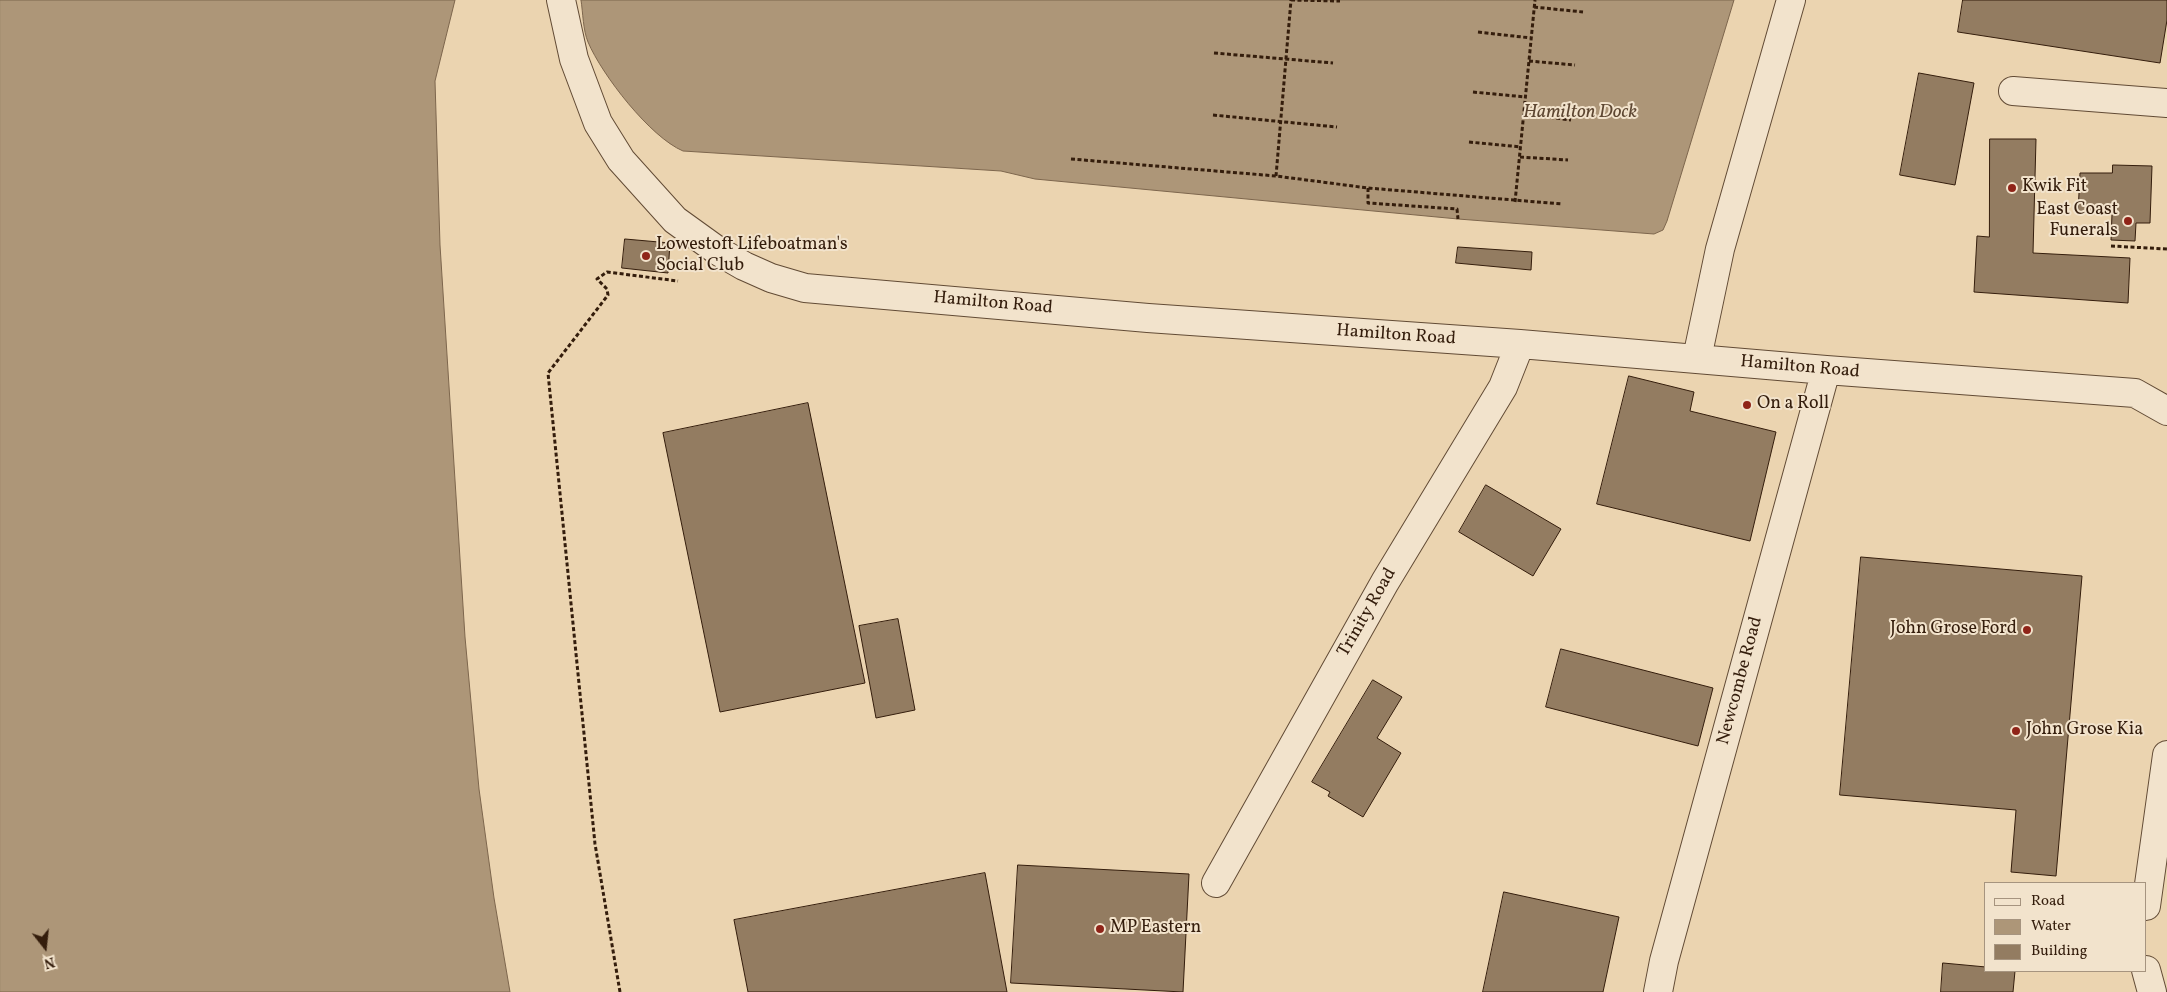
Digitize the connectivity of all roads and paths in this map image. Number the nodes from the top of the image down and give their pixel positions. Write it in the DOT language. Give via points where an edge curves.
graph roads {
  1 [pos="561,0"];
  2 [pos="1291,0"];
  3 [pos="1535,0"];
  4 [pos="1791,0"];
  5 [pos="1340,1"];
  6 [pos="1534,7"];
  7 [pos="1583,12"];
  8 [pos="1478,32"];
  9 [pos="1531,38"];
  10 [pos="1214,53"];
  11 [pos="1286,58"];
  12 [pos="1529,61"];
  13 [pos="1333,63"];
  14 [pos="1575,65"];
  15 [pos="2013,91"];
  16 [pos="1474,92"];
  17 [pos="1525,97"];
  18 [pos="2167,103"];
  19 [pos="1524,114"];
  20 [pos="1213,116"];
  21 [pos="1280,120"];
  22 [pos="1571,120"];
  23 [pos="1337,126"];
  24 [pos="1469,142"];
  25 [pos="1521,147"];
  26 [pos="1520,157"];
  27 [pos="1071,159"];
  28 [pos="1568,160"];
  29 [pos="1276,176"];
  30 [pos="1368,188"];
  31 [pos="1515,202"];
  32 [pos="1562,204"];
  33 [pos="1458,219"];
  34 [pos="2111,246"];
  35 [pos="2167,249"];
  36 [pos="678,281"];
  37 [pos="1520,344"];
  38 [pos="1696,358"];
  39 [pos="1826,370"];
  40 [pos="2165,404"];
  41 [pos="2167,755"];
  42 [pos="1216,883"];
  43 [pos="2147,899"];
  44 [pos="2137,972"];
  45 [pos="2147,972"];
  46 [pos="620,992"];
  47 [pos="1658,992"];
  48 [pos="2134,992"];
  49 [pos="2152,992"];
  1 -- 37 [label="street, Hamilton Road" via="574,60 598,123 620,160 675,220 744,266 771,278 805,288 1148,318"];
  2 -- 5 [label="path"];
  2 -- 11 [label="path"];
  3 -- 6 [label="path"];
  4 -- 38 [label="street" via="1720,249"];
  6 -- 7 [label="path"];
  6 -- 9 [label="path"];
  8 -- 9 [label="path"];
  9 -- 12 [label="path"];
  10 -- 11 [label="path"];
  11 -- 13 [label="path"];
  11 -- 21 [label="path"];
  12 -- 14 [label="path"];
  12 -- 17 [label="path"];
  15 -- 18 [label="street"];
  16 -- 17 [label="path"];
  17 -- 19 [label="path"];
  19 -- 22 [label="path"];
  19 -- 25 [label="path"];
  20 -- 21 [label="path"];
  21 -- 23 [label="path"];
  21 -- 29 [label="path"];
  24 -- 25 [label="path"];
  25 -- 26 [label="path"];
  26 -- 28 [label="path"];
  26 -- 31 [label="path"];
  27 -- 29 [label="path"];
  29 -- 30 [label="path"];
  30 -- 31 [label="path"];
  30 -- 33 [label="path" via="1368,203 1457,209"];
  31 -- 32 [label="path"];
  34 -- 35 [label="path"];
  36 -- 46 [label="path" via="603,274 597,279 607,289 608,295 548,373 595,844"];
  37 -- 38 [label="street, Hamilton Road"];
  37 -- 42 [label="street, Trinity Road" via="1503,387 1385,582"];
  38 -- 39 [label="street, Hamilton Road"];
  39 -- 40 [label="street, Hamilton Road" via="2135,392"];
  39 -- 47 [label="street, Newcombe Road"];
  41 -- 43 [label="street"];
  44 -- 48 [label="street"];
  45 -- 49 [label="street"];
}
